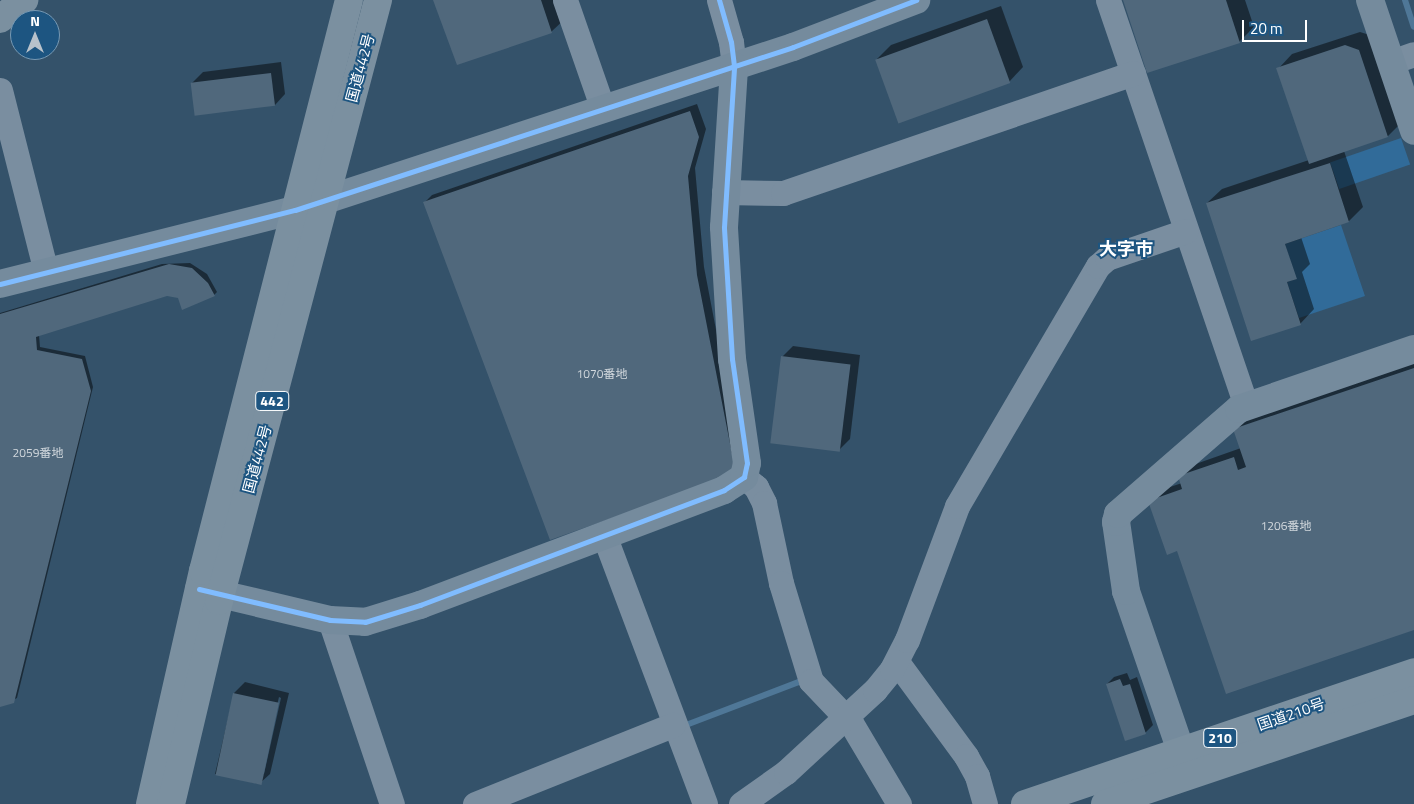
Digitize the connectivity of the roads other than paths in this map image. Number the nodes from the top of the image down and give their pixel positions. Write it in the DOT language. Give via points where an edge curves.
graph roads {
  1 [pos="24,0"];
  2 [pos="349,0"];
  3 [pos="378,0"];
  4 [pos="565,0"];
  5 [pos="719,0"];
  6 [pos="916,0"];
  7 [pos="1108,0"];
  8 [pos="1370,0"];
  9 [pos="0,19"];
  10 [pos="1405,57"];
  11 [pos="734,66"];
  12 [pos="1133,73"];
  13 [pos="0,90"];
  14 [pos="603,109"];
  15 [pos="1414,131"];
  16 [pos="724,192"];
  17 [pos="325,201"];
  18 [pos="295,210"];
  19 [pos="1186,231"];
  20 [pos="46,272"];
  21 [pos="0,284"];
  22 [pos="1414,349"];
  23 [pos="1246,406"];
  24 [pos="744,478"];
  25 [pos="604,535"];
  26 [pos="210,592"];
  27 [pos="330,620"];
  28 [pos="897,662"];
  29 [pos="1414,672"];
  30 [pos="1414,700"];
  31 [pos="845,718"];
  32 [pos="673,725"];
  33 [pos="1181,751"];
  34 [pos="150,804"];
  35 [pos="171,804"];
  36 [pos="392,804"];
  37 [pos="475,804"];
  38 [pos="705,804"];
  39 [pos="741,804"];
  40 [pos="899,804"];
  41 [pos="985,804"];
  42 [pos="1025,804"];
  43 [pos="1105,804"];
  1 -- 9 [label="highway"];
  2 -- 18 [label="highway, 国道442号 / 442"];
  3 -- 17 [label="highway, 国道442号 / 442"];
  4 -- 14 [label="street"];
  5 -- 11 [label="street" via="730,35"];
  6 -- 11 [label="street"];
  7 -- 12 [label="street"];
  8 -- 10 [label="street"];
  10 -- 15 [label="street"];
  11 -- 14 [label="street"];
  11 -- 16 [label="street"];
  12 -- 16 [label="street" via="783,193"];
  12 -- 19 [label="street"];
  13 -- 20 [label="street"];
  14 -- 17 [label="street"];
  16 -- 24 [label="street" via="731,341 747,463"];
  17 -- 18 [label="street"];
  17 -- 26 [label="highway, 国道442号 / 442"];
  18 -- 20 [label="street"];
  18 -- 26 [label="highway, 国道442号 / 442"];
  19 -- 23 [label="street"];
  19 -- 28 [label="street" via="1107,258 1095,270 957,506"];
  20 -- 21 [label="street"];
  22 -- 23 [label="street"];
  23 -- 33 [label="street" via="1226,419 1117,518 1126,591"];
  24 -- 25 [label="street" via="724,490"];
  24 -- 31 [label="street" via="756,487 764,503 781,583 811,681"];
  25 -- 27 [label="street" via="386,616 355,623"];
  25 -- 32 [label="street"];
  26 -- 27 [label="street"];
  26 -- 34 [label="highway, 国道442号 / 442"];
  26 -- 35 [label="highway, 国道442号 / 442"];
  27 -- 36 [label="street"];
  28 -- 31 [label="street" via="875,690"];
  28 -- 41 [label="street" via="966,756 977,776"];
  29 -- 33 [label="highway, 国道210号 / 210"];
  30 -- 43 [label="highway, 国道210号 / 210"];
  31 -- 39 [label="street" via="786,772"];
  31 -- 40 [label="street"];
  32 -- 37 [label="street"];
  32 -- 38 [label="street"];
  33 -- 42 [label="highway, 国道210号 / 210"];
}
